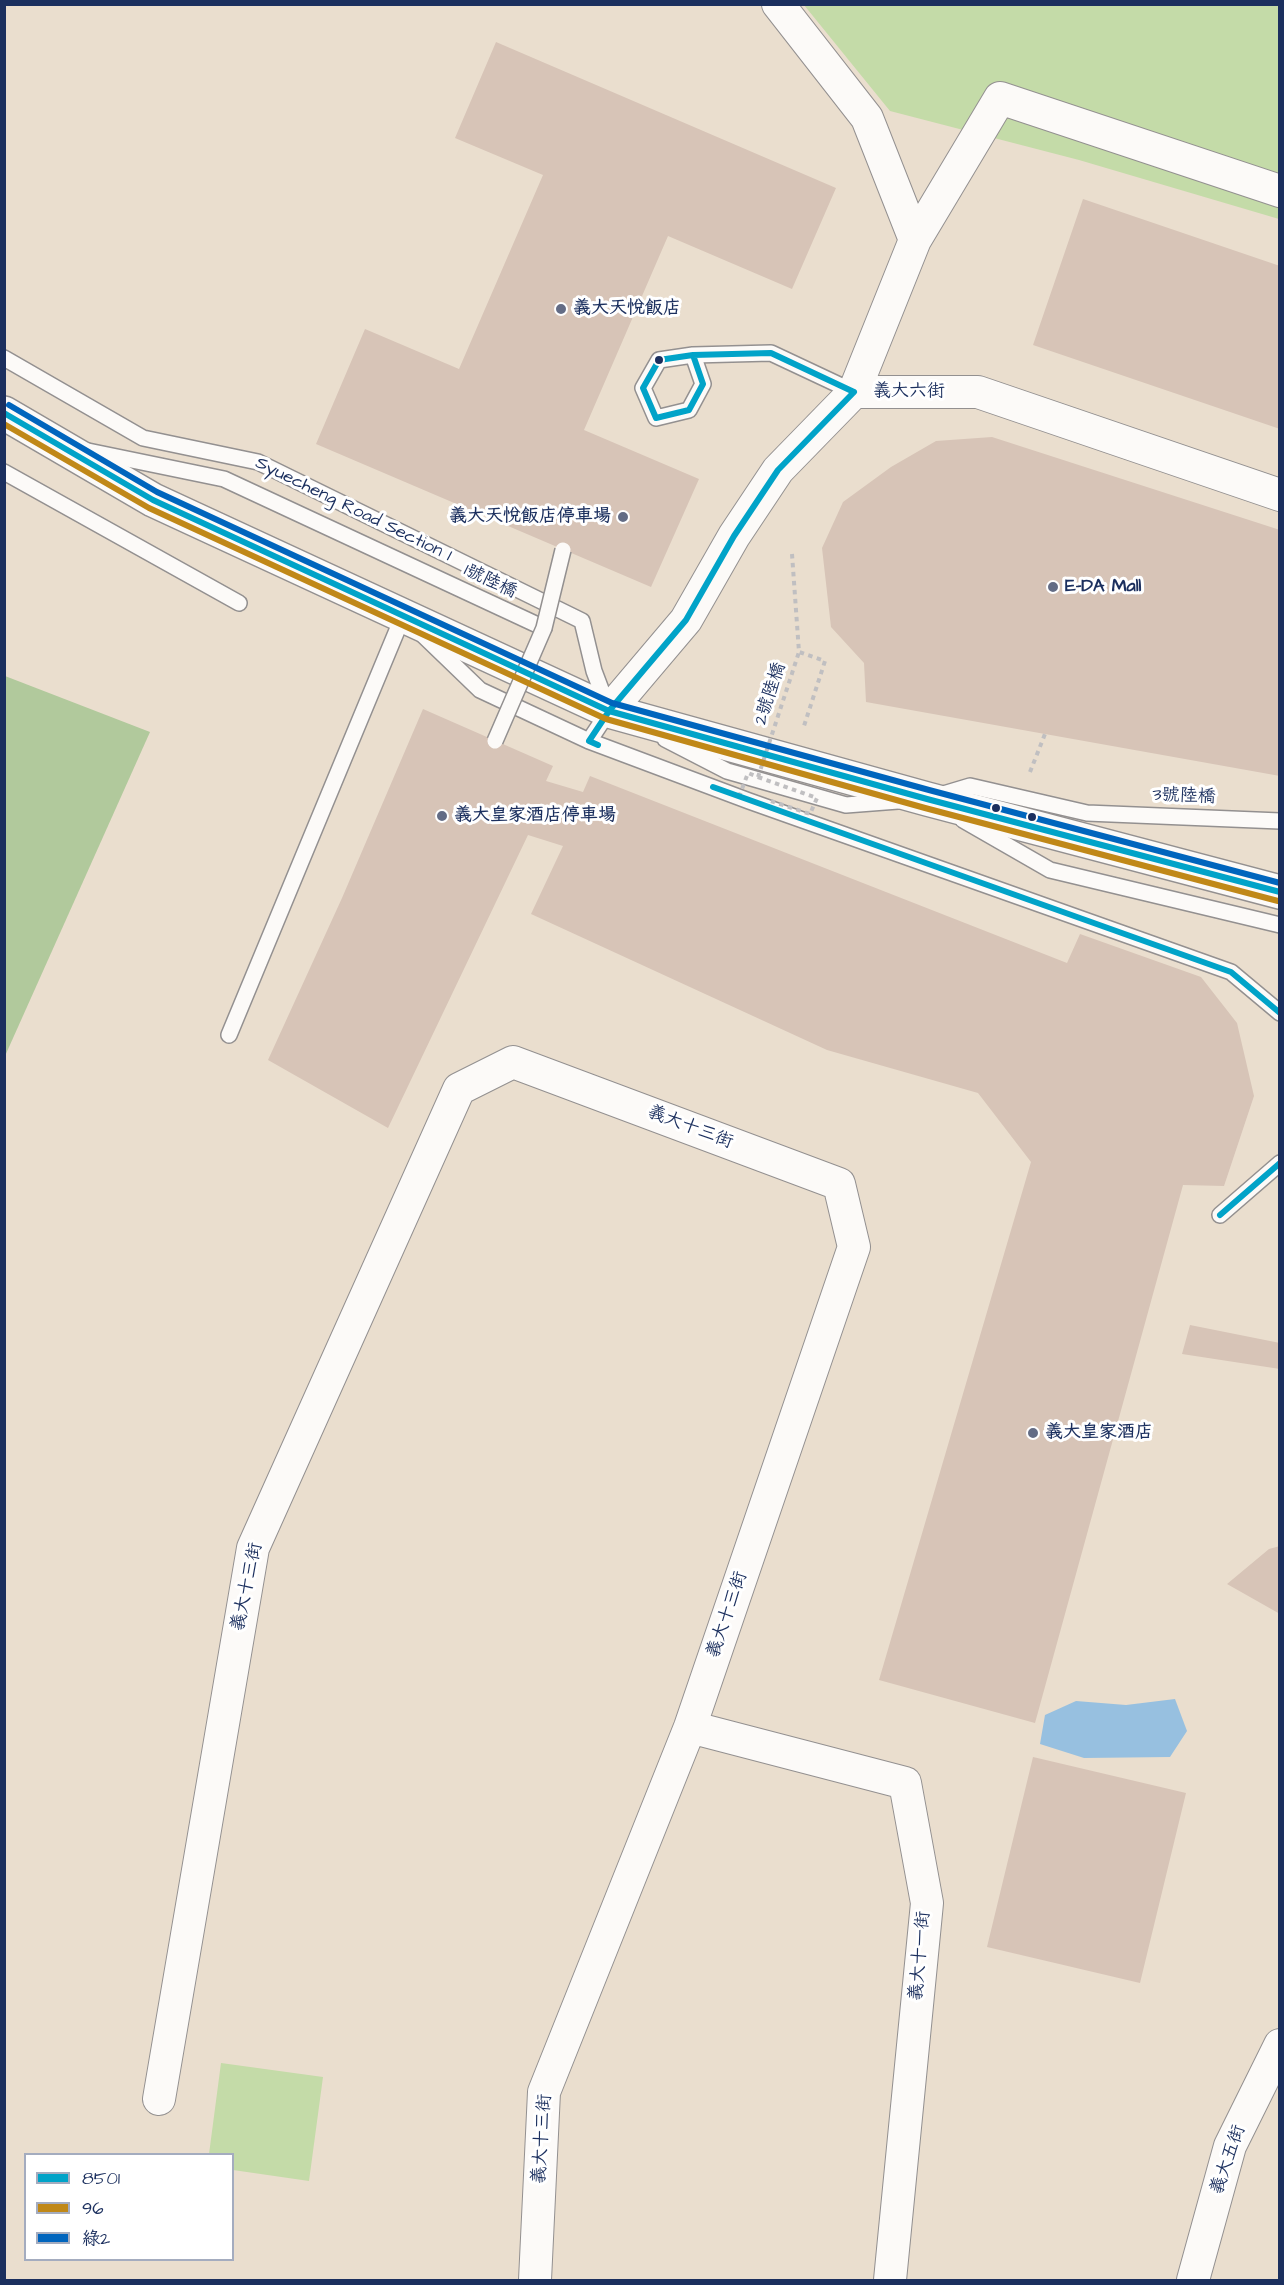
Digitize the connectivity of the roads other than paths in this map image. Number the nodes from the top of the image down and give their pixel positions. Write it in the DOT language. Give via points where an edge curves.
graph roads {
  1 [pos="778,4"];
  2 [pos="1280,191"];
  3 [pos="915,240"];
  4 [pos="693,355"];
  5 [pos="4,358"];
  6 [pos="854,392"];
  7 [pos="4,413"];
  8 [pos="59,445"];
  9 [pos="4,472"];
  10 [pos="1280,495"];
  11 [pos="563,549"];
  12 [pos="239,603"];
  13 [pos="403,616"];
  14 [pos="544,628"];
  15 [pos="609,711"];
  16 [pos="495,741"];
  17 [pos="589,741"];
  18 [pos="927,799"];
  19 [pos="1042,801"];
  20 [pos="1280,820"];
  21 [pos="1076,824"];
  22 [pos="1280,892"];
  23 [pos="1280,925"];
  24 [pos="1280,1013"];
  25 [pos="229,1035"];
  26 [pos="1280,1163"];
  27 [pos="1220,1215"];
  28 [pos="690,1727"];
  29 [pos="1280,2045"];
  30 [pos="159,2099"];
  31 [pos="535,2280"];
  32 [pos="890,2280"];
  33 [pos="1193,2280"];
  1 -- 3 [label="street" via="867,117"];
  2 -- 3 [label="street" via="1000,98"];
  3 -- 6 [label="street"];
  4 -- 4 [label="lane" via="659,360 643,388 656,418 689,410 703,384"];
  4 -- 6 [label="lane" via="771,353"];
  5 -- 15 [label="lane, Syuecheng Road Section 1" via="143,438 258,462 582,621"];
  6 -- 10 [label="street, 義大六街" via="978,392"];
  6 -- 15 [label="street, 義大六街" via="778,470 734,536 686,620"];
  7 -- 8 [label="main road"];
  8 -- 13 [label="main road" via="153,500"];
  8 -- 14 [label="lane, 1號陸橋" via="224,479"];
  9 -- 12 [label="lane"];
  11 -- 14 [label="lane, bridge"];
  13 -- 15 [label="main road"];
  13 -- 17 [label="lane" via="480,690"];
  13 -- 25 [label="lane"];
  14 -- 16 [label="lane, bridge"];
  15 -- 17 [label="lane"];
  15 -- 18 [label="main road"];
  17 -- 24 [label="lane" via="1231,972"];
  18 -- 19 [label="lane, 3號陸橋" via="970,786"];
  18 -- 21 [label="main road"];
  18 -- 23 [label="lane" via="1050,870"];
  19 -- 21 [label="lane"];
  19 -- 21 [label="lane, 3號陸橋"];
  20 -- 21 [label="lane, 3號陸橋"];
  21 -- 22 [label="main road"];
  26 -- 27 [label="lane"];
  28 -- 30 [label="street, 義大十三街" via="854,1246 839,1184 513,1062 459,1089 253,1548"];
  28 -- 31 [label="street, 義大十三街" via="544,2092"];
  28 -- 32 [label="street, 義大十一街" via="905,1783 927,1903"];
  29 -- 33 [label="street, 義大五街" via="1230,2146"];
}
